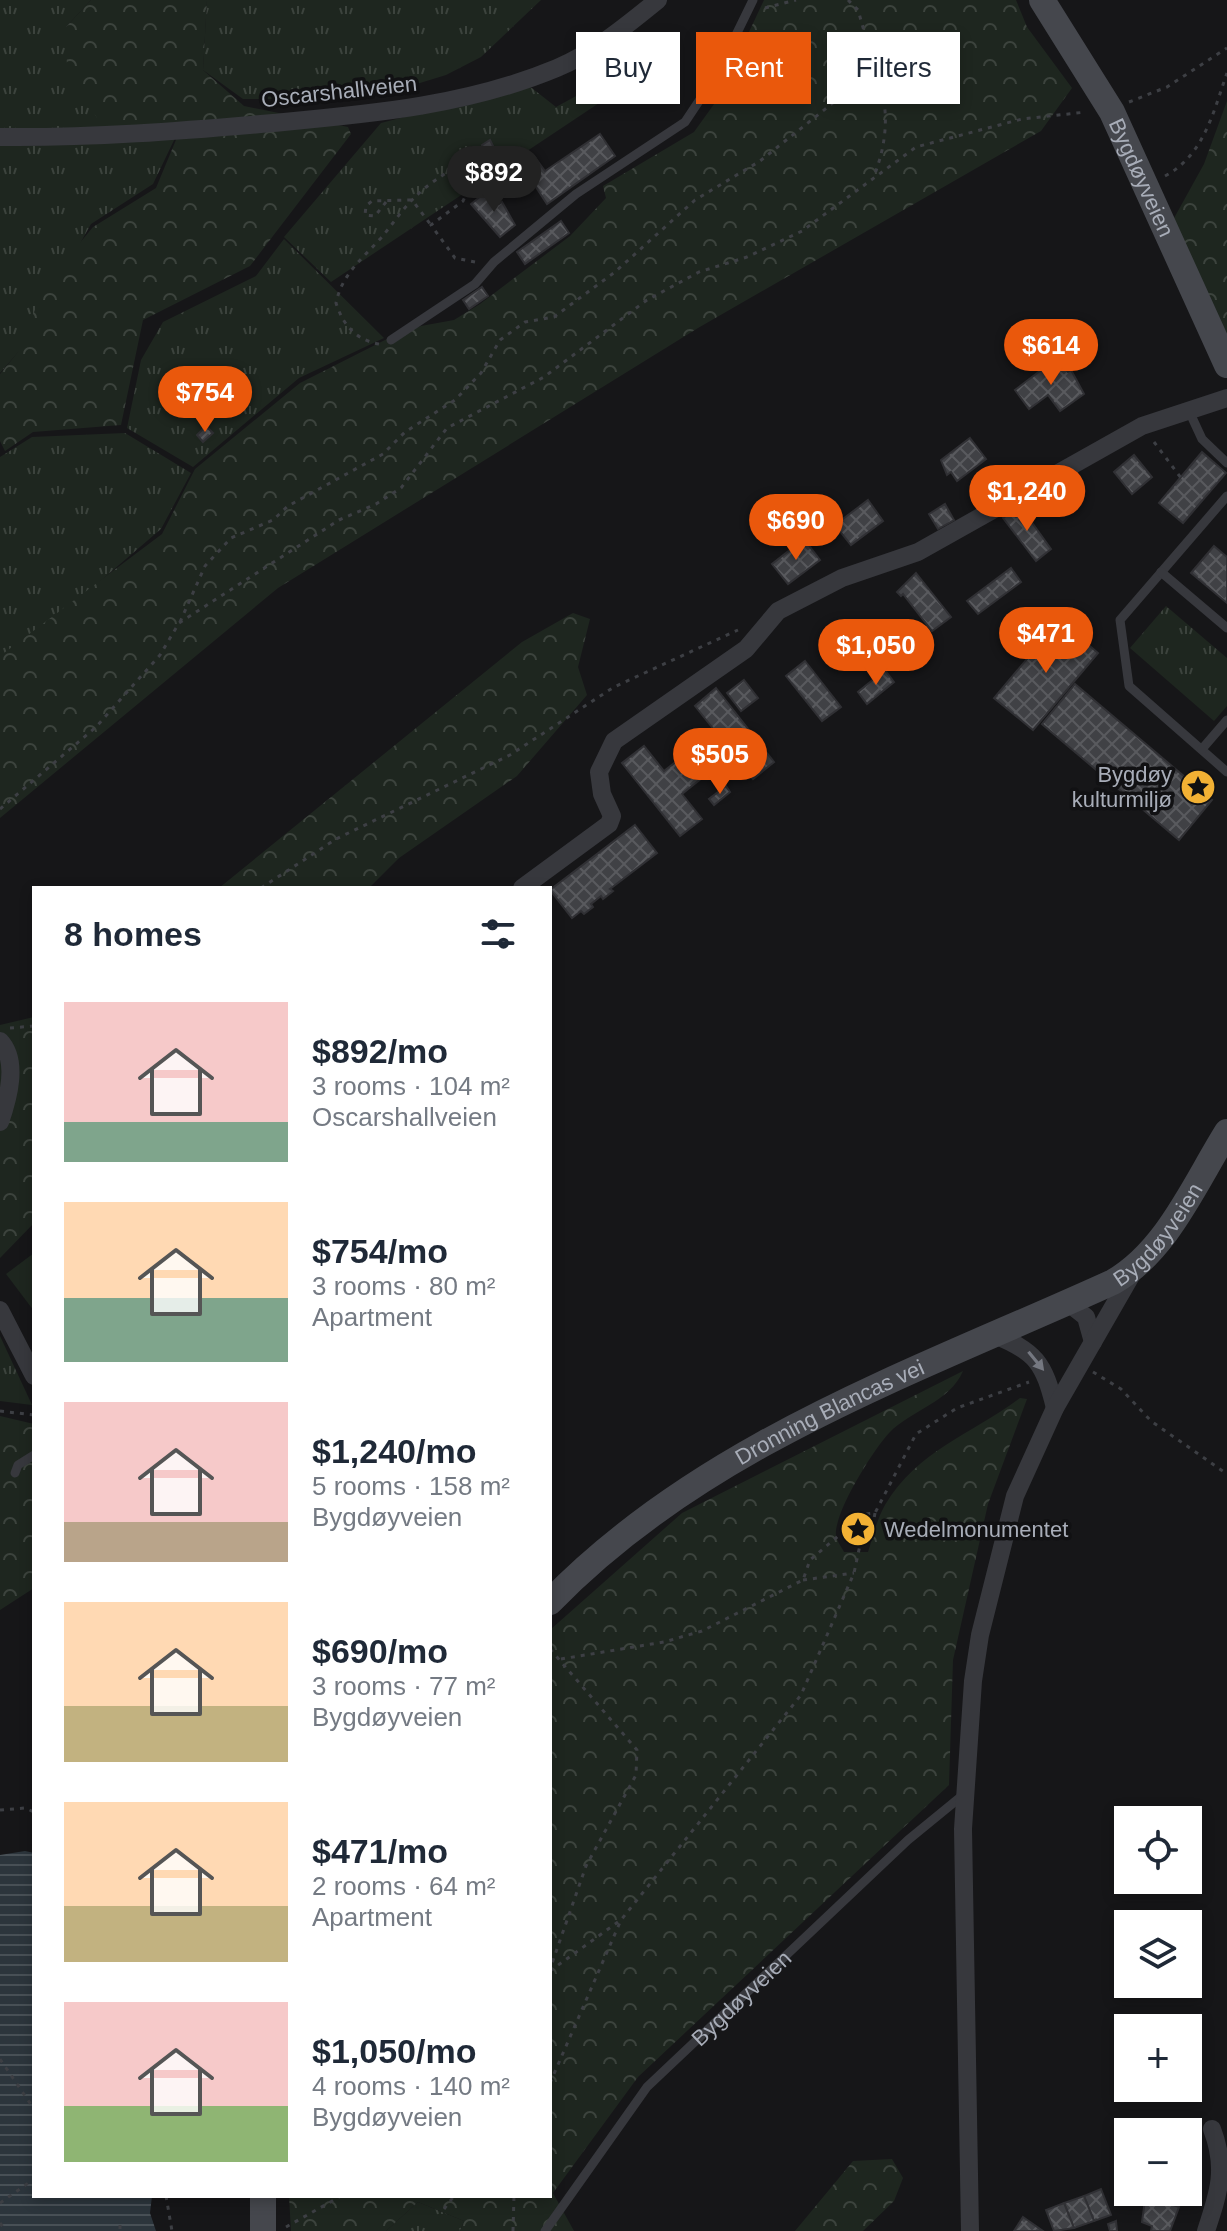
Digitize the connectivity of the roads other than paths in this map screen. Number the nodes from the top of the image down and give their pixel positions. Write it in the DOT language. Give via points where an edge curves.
graph roads {
  1 [pos="658,0"];
  2 [pos="753,0"];
  3 [pos="1042,0"];
  4 [pos="0,137"];
  5 [pos="391,340"];
  6 [pos="1227,365"];
  7 [pos="1227,398"];
  8 [pos="1189,411"];
  9 [pos="1227,463"];
  10 [pos="1227,496"];
  11 [pos="1161,572"];
  12 [pos="1227,628"];
  13 [pos="1227,720"];
  14 [pos="1202,749"];
  15 [pos="1227,772"];
  16 [pos="525,886"];
  17 [pos="0,1041"];
  18 [pos="0,1122"];
  19 [pos="1227,1132"];
  20 [pos="1136,1267"];
  21 [pos="1067,1302"];
  22 [pos="0,1310"];
  23 [pos="992,1334"];
  24 [pos="1093,1342"];
  25 [pos="32,1368"];
  26 [pos="1055,1408"];
  27 [pos="32,1456"];
  28 [pos="15,1473"];
  29 [pos="552,1600"];
  30 [pos="965,1793"];
  31 [pos="1212,2129"];
  32 [pos="263,2198"];
  33 [pos="271,2230"];
  34 [pos="545,2231"];
  35 [pos="970,2231"];
  36 [pos="1206,2231"];
  1 -- 4 [label="street, Oscarshallveien" via="612,36 559,67 448,103 129,136"];
  2 -- 5 [label="lane" via="710,87 685,122 576,194 475,284"];
  3 -- 6 [label="street, Bygdøyveien" via="1112,112"];
  7 -- 8 [label="street"];
  8 -- 9 [label="lane" via="1202,439"];
  8 -- 16 [label="street" via="1142,426 930,546 842,578 778,611 746,649 614,741 599,772 612,816 609,824"];
  10 -- 11 [label="lane"];
  11 -- 12 [label="lane"];
  11 -- 14 [label="lane" via="1120,620 1129,686"];
  13 -- 14 [label="lane"];
  14 -- 15 [label="lane"];
  17 -- 18 [label="street" via="10,1065"];
  19 -- 20 [label="street, Bygdøyveien" via="1159,1241"];
  20 -- 21 [label="street, Dronning Blancas vei"];
  20 -- 24 [label="street, Bygdøyveien"];
  21 -- 23 [label="street, Dronning Blancas vei"];
  21 -- 24 [label="street" via="1086,1317"];
  22 -- 25 [label="street"];
  23 -- 26 [label="street, one-way" via="1023,1347 1039,1361"];
  23 -- 29 [label="street, Dronning Blancas vei" via="706,1477 624,1533"];
  24 -- 26 [label="street, Bygdøyveien"];
  26 -- 30 [label="street, Bygdøyveien" via="1015,1496 980,1635"];
  27 -- 28 [label="lane"];
  30 -- 34 [label="lane, Bygdøyveien" via="908,1840 647,2087"];
  30 -- 35 [label="street, Bygdøyveien"];
  31 -- 36 [label="street" via="1224,2167"];
  32 -- 33 [label="street"];
}
